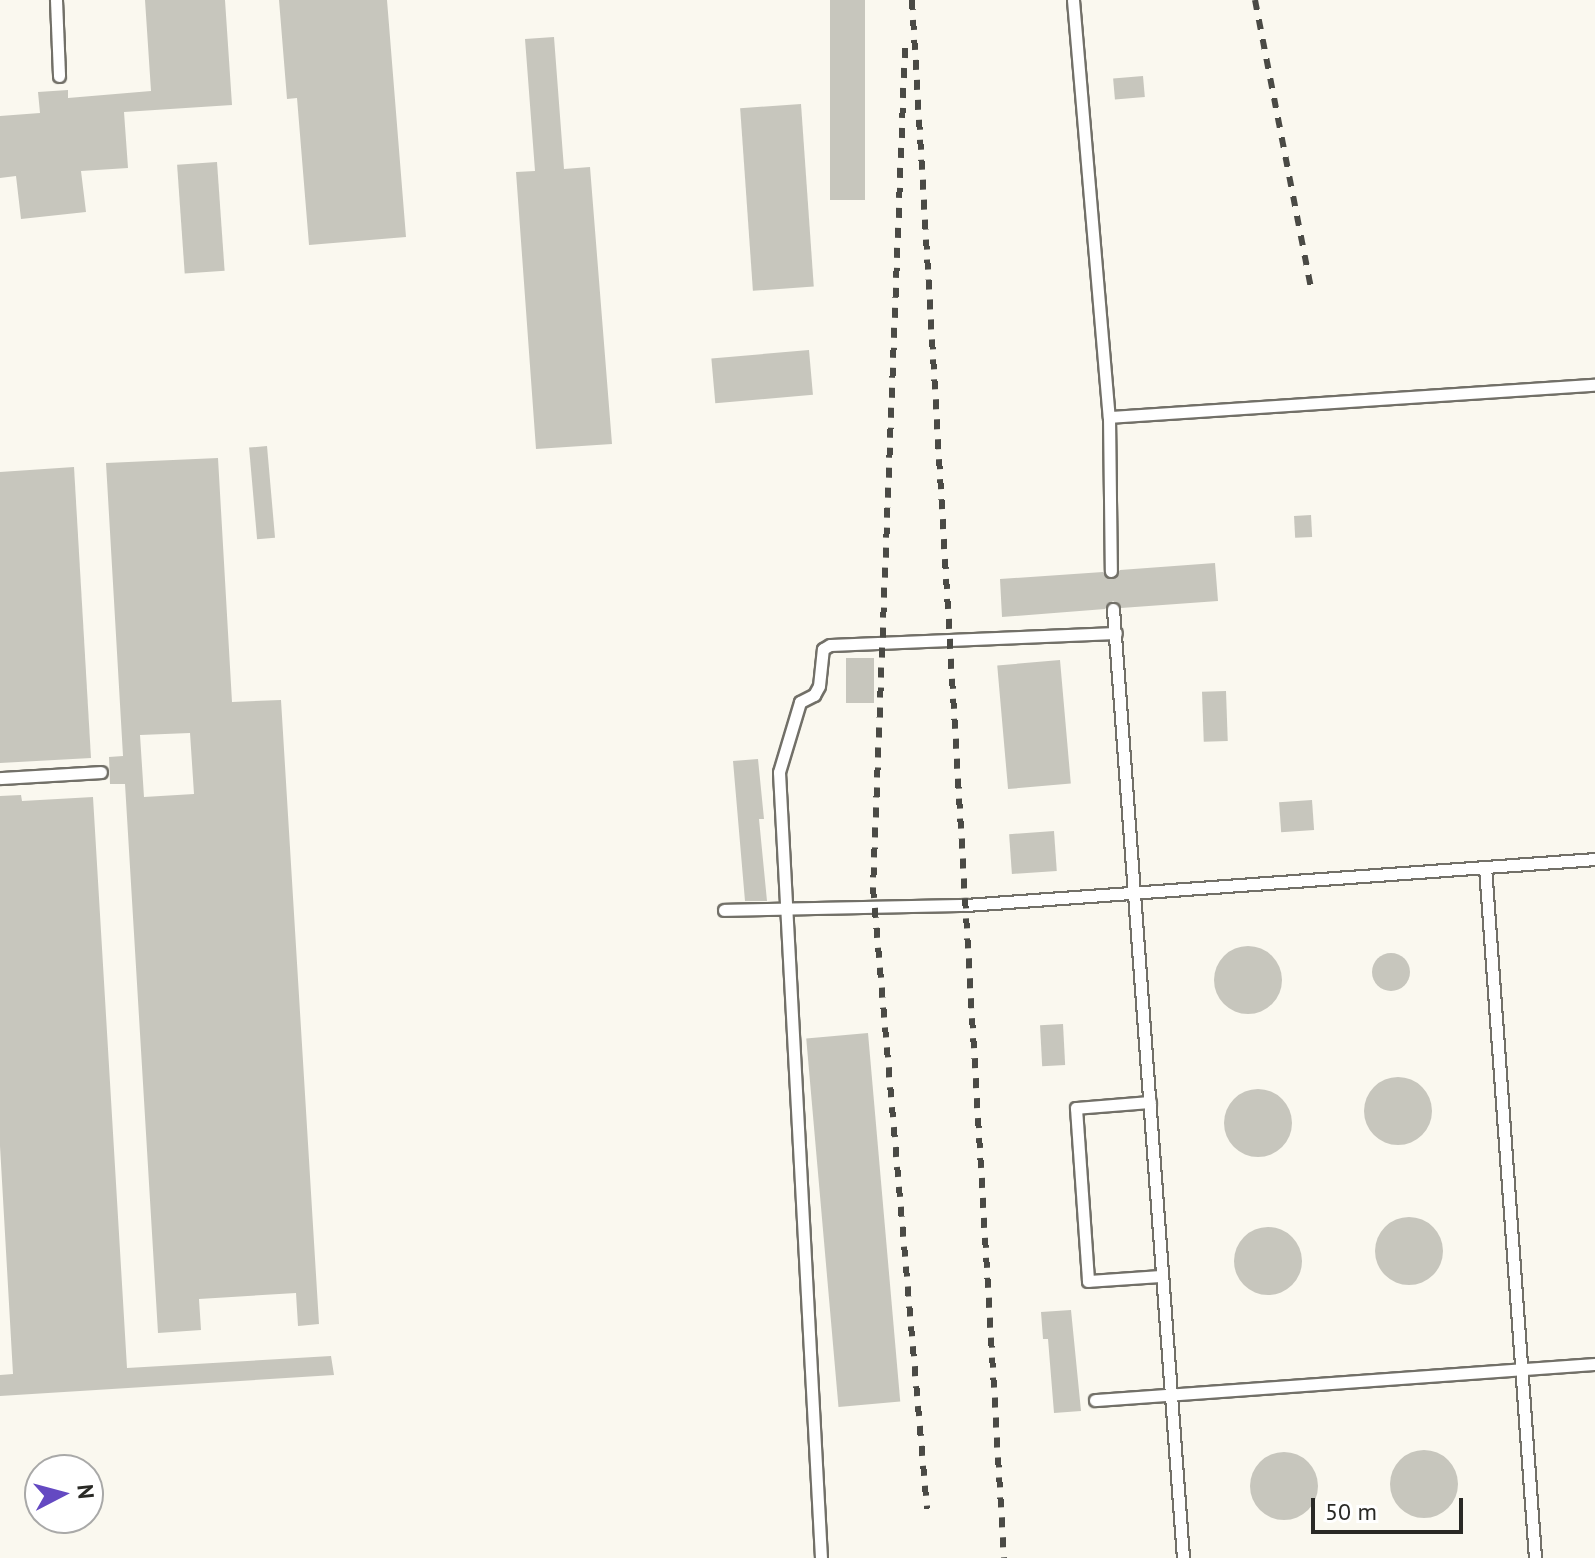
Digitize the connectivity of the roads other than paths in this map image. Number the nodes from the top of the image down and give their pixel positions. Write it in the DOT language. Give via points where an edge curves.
graph roads {
  1 [pos="56,0"];
  2 [pos="1073,0"];
  3 [pos="59,76"];
  4 [pos="1595,385"];
  5 [pos="1109,417"];
  6 [pos="1111,571"];
  7 [pos="1113,609"];
  8 [pos="1116,633"];
  9 [pos="101,772"];
  10 [pos="0,778"];
  11 [pos="1595,859"];
  12 [pos="1485,867"];
  13 [pos="1134,893"];
  14 [pos="785,908"];
  15 [pos="724,910"];
  16 [pos="1150,1102"];
  17 [pos="1162,1276"];
  18 [pos="1595,1364"];
  19 [pos="1521,1369"];
  20 [pos="1171,1395"];
  21 [pos="1095,1400"];
  22 [pos="821,1558"];
  23 [pos="1183,1558"];
  24 [pos="1535,1558"];
  1 -- 3 [label="lane"];
  2 -- 5 [label="lane"];
  4 -- 5 [label="lane"];
  5 -- 6 [label="lane"];
  7 -- 8 [label="lane"];
  8 -- 13 [label="lane"];
  8 -- 14 [label="lane" via="823,649 819,686 800,702 779,772"];
  9 -- 10 [label="lane"];
  11 -- 12 [label="lane"];
  12 -- 13 [label="lane"];
  12 -- 19 [label="lane"];
  13 -- 14 [label="lane" via="966,905"];
  13 -- 16 [label="lane"];
  14 -- 15 [label="lane"];
  14 -- 22 [label="lane"];
  16 -- 17 [label="lane"];
  16 -- 17 [label="lane" via="1076,1108 1088,1281"];
  17 -- 20 [label="lane"];
  18 -- 19 [label="lane"];
  19 -- 20 [label="lane"];
  19 -- 24 [label="lane"];
  20 -- 21 [label="lane"];
  20 -- 23 [label="lane"];
}
